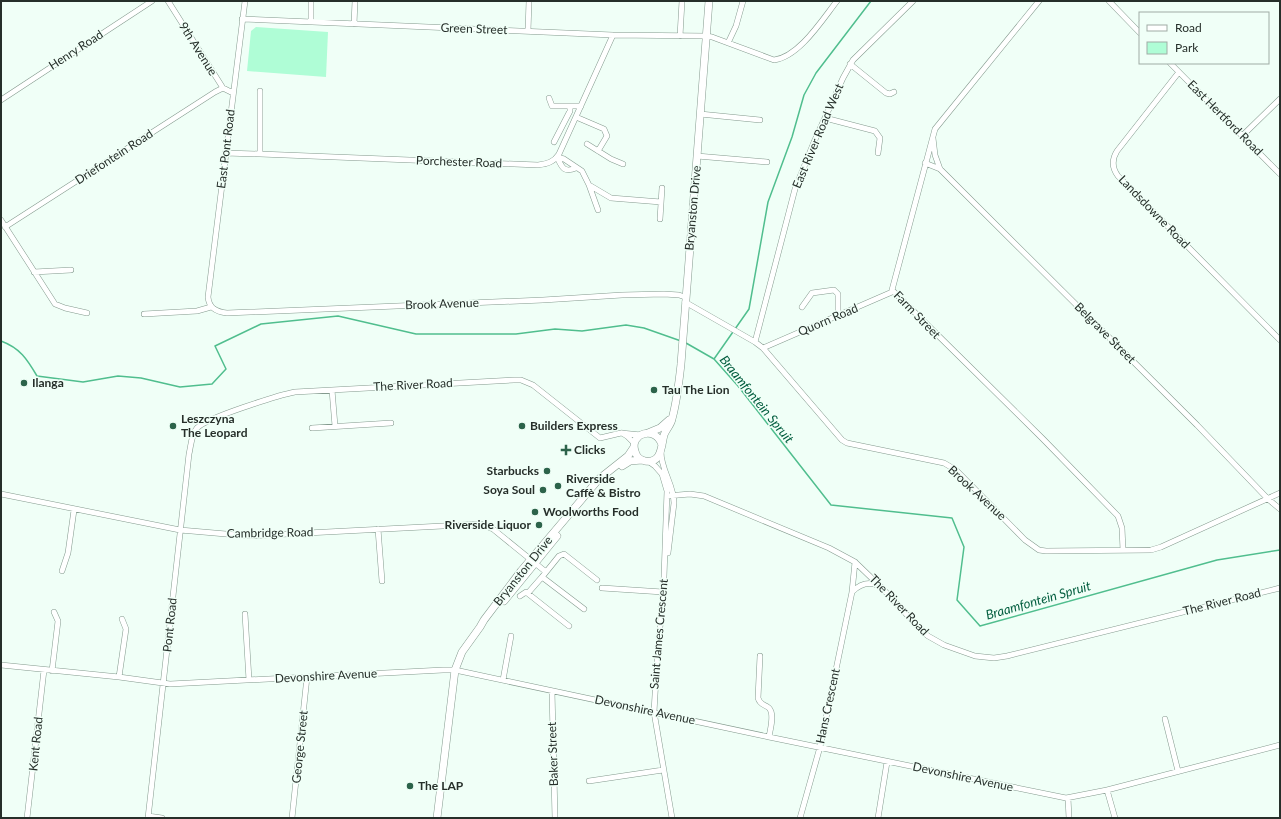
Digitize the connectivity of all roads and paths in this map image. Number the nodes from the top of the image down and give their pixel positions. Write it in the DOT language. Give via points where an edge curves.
graph roads {
  1 [pos="152,1"];
  2 [pos="168,1"];
  3 [pos="245,1"];
  4 [pos="311,1"];
  5 [pos="355,1"];
  6 [pos="529,1"];
  7 [pos="682,1"];
  8 [pos="709,1"];
  9 [pos="743,1"];
  10 [pos="837,1"];
  11 [pos="912,1"];
  12 [pos="1039,1"];
  13 [pos="1109,1"];
  14 [pos="242,19"];
  15 [pos="311,22"];
  16 [pos="354,24"];
  17 [pos="528,31"];
  18 [pos="1139,31"];
  19 [pos="613,35"];
  20 [pos="680,36"];
  21 [pos="706,36"];
  22 [pos="728,43"];
  23 [pos="850,64"];
  24 [pos="1171,64"];
  25 [pos="1179,72"];
  26 [pos="223,88"];
  27 [pos="260,91"];
  28 [pos="894,92"];
  29 [pos="234,93"];
  30 [pos="549,98"];
  31 [pos="1280,99"];
  32 [pos="1,100"];
  33 [pos="570,106"];
  34 [pos="581,106"];
  35 [pos="700,114"];
  36 [pos="576,116"];
  37 [pos="825,118"];
  38 [pos="760,120"];
  39 [pos="933,133"];
  40 [pos="1242,136"];
  41 [pos="554,142"];
  42 [pos="587,144"];
  43 [pos="598,151"];
  44 [pos="225,153"];
  45 [pos="260,154"];
  46 [pos="878,154"];
  47 [pos="697,156"];
  48 [pos="557,157"];
  49 [pos="767,162"];
  50 [pos="925,162"];
  51 [pos="623,164"];
  52 [pos="576,168"];
  53 [pos="940,169"];
  54 [pos="1280,174"];
  55 [pos="589,185"];
  56 [pos="662,188"];
  57 [pos="662,202"];
  58 [pos="598,210"];
  59 [pos="660,219"];
  60 [pos="1,220"];
  61 [pos="6,227"];
  62 [pos="71,270"];
  63 [pos="34,272"];
  64 [pos="892,292"];
  65 [pos="685,299"];
  66 [pos="211,307"];
  67 [pos="802,307"];
  68 [pos="87,313"];
  69 [pos="144,314"];
  70 [pos="838,315"];
  71 [pos="1280,340"];
  72 [pos="755,342"];
  73 [pos="763,348"];
  74 [pos="332,390"];
  75 [pos="673,415"];
  76 [pos="391,423"];
  77 [pos="335,426"];
  78 [pos="312,428"];
  79 [pos="194,433"];
  80 [pos="621,433"];
  81 [pos="644,434"];
  82 [pos="634,445"];
  83 [pos="662,448"];
  84 [pos="645,461"];
  85 [pos="1280,493"];
  86 [pos="1,494"];
  87 [pos="674,495"];
  88 [pos="667,496"];
  89 [pos="1268,499"];
  90 [pos="1280,509"];
  91 [pos="74,510"];
  92 [pos="180,530"];
  93 [pos="378,530"];
  94 [pos="1123,550"];
  95 [pos="533,562"];
  96 [pos="855,562"];
  97 [pos="664,568"];
  98 [pos="62,571"];
  99 [pos="546,572"];
  100 [pos="542,577"];
  101 [pos="597,580"];
  102 [pos="382,581"];
  103 [pos="602,588"];
  104 [pos="882,588"];
  105 [pos="1280,588"];
  106 [pos="663,592"];
  107 [pos="852,592"];
  108 [pos="528,593"];
  109 [pos="520,596"];
  110 [pos="584,610"];
  111 [pos="54,612"];
  112 [pos="245,614"];
  113 [pos="122,619"];
  114 [pos="569,626"];
  115 [pos="511,636"];
  116 [pos="760,656"];
  117 [pos="1,665"];
  118 [pos="44,670"];
  119 [pos="455,670"];
  120 [pos="52,671"];
  121 [pos="119,677"];
  122 [pos="307,677"];
  123 [pos="249,680"];
  124 [pos="503,680"];
  125 [pos="163,683"];
  126 [pos="552,691"];
  127 [pos="654,712"];
  128 [pos="1165,719"];
  129 [pos="769,737"];
  130 [pos="1280,746"];
  131 [pos="820,748"];
  132 [pos="887,762"];
  133 [pos="663,770"];
  134 [pos="1178,771"];
  135 [pos="589,780"];
  136 [pos="1107,790"];
  137 [pos="1068,798"];
  138 [pos="148,817"];
  139 [pos="27,818"];
  140 [pos="162,818"];
  141 [pos="292,818"];
  142 [pos="438,818"];
  143 [pos="555,818"];
  144 [pos="672,818"];
  145 [pos="800,818"];
  146 [pos="878,818"];
  147 [pos="1069,818"];
  148 [pos="1114,818"];
  1 -- 32 [label="street, Henry Road"];
  2 -- 26 [label="street, 9th Avenue"];
  3 -- 14 [label="street, East Pont Road"];
  4 -- 15 [label="street"];
  5 -- 16 [label="street"];
  6 -- 17 [label="street"];
  7 -- 20 [label="street"];
  8 -- 21 [label="main road, Bryanston Drive"];
  9 -- 22 [label="street"];
  10 -- 22 [label="street, Green Street" via="800,46 784,57 772,59"];
  11 -- 23 [label="street, East River Road West"];
  12 -- 39 [label="street, Farm Street" via="939,122"];
  13 -- 18 [label="street"];
  14 -- 15 [label="street, Green Street"];
  14 -- 29 [label="street, East Pont Road"];
  15 -- 16 [label="street, Green Street"];
  16 -- 17 [label="street, Green Street"];
  17 -- 19 [label="street, Green Street"];
  19 -- 20 [label="street, Green Street"];
  19 -- 34 [label="street"];
  20 -- 21 [label="street, Green Street"];
  21 -- 22 [label="street, Green Street"];
  21 -- 35 [label="main road, Bryanston Drive"];
  23 -- 28 [label="street" via="886,93"];
  23 -- 37 [label="street, East River Road West"];
  24 -- 25 [label="street, East Hertford Road"];
  25 -- 40 [label="street, East Hertford Road"];
  25 -- 71 [label="street, Landsdowne Road" via="1117,151 1113,161 1114,169 1118,176"];
  26 -- 29 [label="street, 9th Avenue"];
  26 -- 61 [label="street, Driefontein Road"];
  27 -- 45 [label="street"];
  29 -- 44 [label="street, East Pont Road"];
  30 -- 33 [label="street" via="552,106"];
  31 -- 40 [label="street"];
  33 -- 34 [label="street"];
  33 -- 41 [label="street" via="570,111"];
  34 -- 36 [label="street"];
  35 -- 38 [label="street"];
  35 -- 47 [label="main road, Bryanston Drive"];
  36 -- 43 [label="street" via="606,132 607,136"];
  36 -- 48 [label="street"];
  37 -- 46 [label="street" via="875,131 880,138"];
  37 -- 72 [label="street, East River Road West" via="795,189"];
  39 -- 50 [label="street, Farm Street"];
  39 -- 53 [label="street" via="934,153"];
  40 -- 54 [label="street, East Hertford Road"];
  42 -- 43 [label="street"];
  43 -- 51 [label="street"];
  44 -- 45 [label="street, Porchester Road"];
  44 -- 66 [label="street, East Pont Road" via="208,297"];
  45 -- 48 [label="street, Porchester Road" via="538,165 552,162"];
  47 -- 49 [label="street"];
  47 -- 65 [label="main road, Bryanston Drive"];
  48 -- 52 [label="street"];
  48 -- 52 [label="street" via="566,170"];
  50 -- 53 [label="street, Belgrave Street"];
  50 -- 64 [label="street, Farm Street"];
  52 -- 55 [label="street" via="582,171"];
  53 -- 89 [label="street, Belgrave Street"];
  55 -- 57 [label="street" via="614,198"];
  55 -- 58 [label="street"];
  56 -- 57 [label="street"];
  57 -- 59 [label="street"];
  60 -- 61 [label="street"];
  61 -- 63 [label="street"];
  62 -- 63 [label="street"];
  63 -- 68 [label="street" via="55,304"];
  64 -- 70 [label="street, Quorn Road"];
  64 -- 94 [label="street, Farm Street" via="1118,516 1122,528"];
  65 -- 66 [label="street, Brook Avenue" via="675,294 622,295 227,313 218,312"];
  65 -- 72 [label="street, Brook Avenue"];
  65 -- 75 [label="main road, Bryanston Drive" via="681,364"];
  66 -- 69 [label="street" via="197,311"];
  67 -- 70 [label="street" via="812,293 834,290 838,294"];
  70 -- 73 [label="street, Quorn Road"];
  72 -- 73 [label="street, Brook Avenue"];
  73 -- 94 [label="street, Brook Avenue" via="844,442 950,465 1025,540 1039,550"];
  74 -- 77 [label="street"];
  74 -- 79 [label="street, The River Road" via="295,392 278,396 211,420"];
  74 -- 80 [label="street, The River Road" via="521,380 533,385 600,438"];
  75 -- 81 [label="main road" via="660,428"];
  75 -- 83 [label="main road, Bryanston Drive" via="665,432"];
  76 -- 77 [label="street"];
  77 -- 78 [label="street"];
  79 -- 92 [label="street, Pont Road"];
  80 -- 81 [label="street, The River Road"];
  80 -- 82 [label="street"];
  81 -- 82 [label="main road"];
  81 -- 83 [label="main road" via="650,433 658,437"];
  82 -- 84 [label="main road" via="636,455"];
  82 -- 95 [label="main road, Bryanston Drive" via="628,456 599,479"];
  83 -- 84 [label="main road" via="656,459"];
  83 -- 87 [label="street, Saint James Crescent" via="662,464"];
  84 -- 88 [label="street, Saint James Crescent" via="655,466 662,474"];
  84 -- 95 [label="main road, Bryanston Drive" via="627,462 604,479"];
  85 -- 89 [label="street, Brook Avenue"];
  86 -- 91 [label="street, Cambridge Road"];
  87 -- 88 [label="street, The River Road"];
  87 -- 96 [label="street, The River Road" via="704,496 829,548"];
  87 -- 97 [label="street, Saint James Crescent"];
  88 -- 97 [label="street, Saint James Crescent"];
  89 -- 90 [label="street, Belgrave Street"];
  89 -- 94 [label="street, Brook Avenue" via="1162,547"];
  91 -- 92 [label="street, Cambridge Road"];
  91 -- 98 [label="street" via="68,553"];
  92 -- 93 [label="street, Cambridge Road" via="249,536"];
  92 -- 125 [label="street, Pont Road"];
  93 -- 95 [label="street, Cambridge Road" via="481,524 492,529"];
  93 -- 102 [label="street"];
  95 -- 99 [label="street, Cambridge Road"];
  95 -- 119 [label="main road, Bryanston Drive" via="484,620 462,652"];
  96 -- 104 [label="street, The River Road"];
  96 -- 107 [label="street, Hans Crescent"];
  97 -- 106 [label="street, Saint James Crescent"];
  99 -- 100 [label="street"];
  99 -- 101 [label="street" via="559,556 564,554"];
  100 -- 108 [label="street"];
  100 -- 110 [label="street"];
  103 -- 106 [label="street"];
  104 -- 105 [label="street, The River Road" via="928,636 971,656 994,658 1052,646"];
  104 -- 107 [label="street" via="866,584"];
  106 -- 127 [label="street, Saint James Crescent"];
  107 -- 131 [label="street, Hans Crescent"];
  108 -- 109 [label="street" via="524,592"];
  108 -- 114 [label="street"];
  111 -- 120 [label="street" via="58,621"];
  112 -- 123 [label="street"];
  113 -- 121 [label="street" via="126,629"];
  115 -- 124 [label="street"];
  116 -- 129 [label="street" via="758,698 760,703 771,711"];
  117 -- 118 [label="street, Devonshire Avenue"];
  118 -- 120 [label="street, Devonshire Avenue"];
  118 -- 139 [label="street, Kent Road"];
  119 -- 122 [label="street, Devonshire Avenue"];
  119 -- 124 [label="street, Devonshire Avenue"];
  119 -- 142 [label="main road, Bryanston Drive"];
  120 -- 121 [label="street, Devonshire Avenue"];
  121 -- 125 [label="street, Devonshire Avenue"];
  122 -- 123 [label="street, Devonshire Avenue"];
  122 -- 141 [label="street, George Street"];
  123 -- 125 [label="street, Devonshire Avenue"];
  124 -- 126 [label="street, Devonshire Avenue"];
  125 -- 138 [label="street, Pont Road"];
  126 -- 127 [label="street, Devonshire Avenue"];
  126 -- 143 [label="street, Baker Street"];
  127 -- 129 [label="street, Devonshire Avenue"];
  127 -- 133 [label="street, Saint James Crescent"];
  128 -- 134 [label="street"];
  129 -- 131 [label="street, Devonshire Avenue"];
  130 -- 134 [label="street, Devonshire Avenue"];
  131 -- 132 [label="street, Devonshire Avenue"];
  131 -- 145 [label="street, Hans Crescent"];
  132 -- 137 [label="street, Devonshire Avenue"];
  132 -- 146 [label="street"];
  133 -- 135 [label="street"];
  133 -- 144 [label="street, Saint James Crescent"];
  134 -- 136 [label="street, Devonshire Avenue"];
  136 -- 137 [label="street, Devonshire Avenue"];
  136 -- 148 [label="street"];
  137 -- 147 [label="street"];
  138 -- 140 [label="street"];
}
